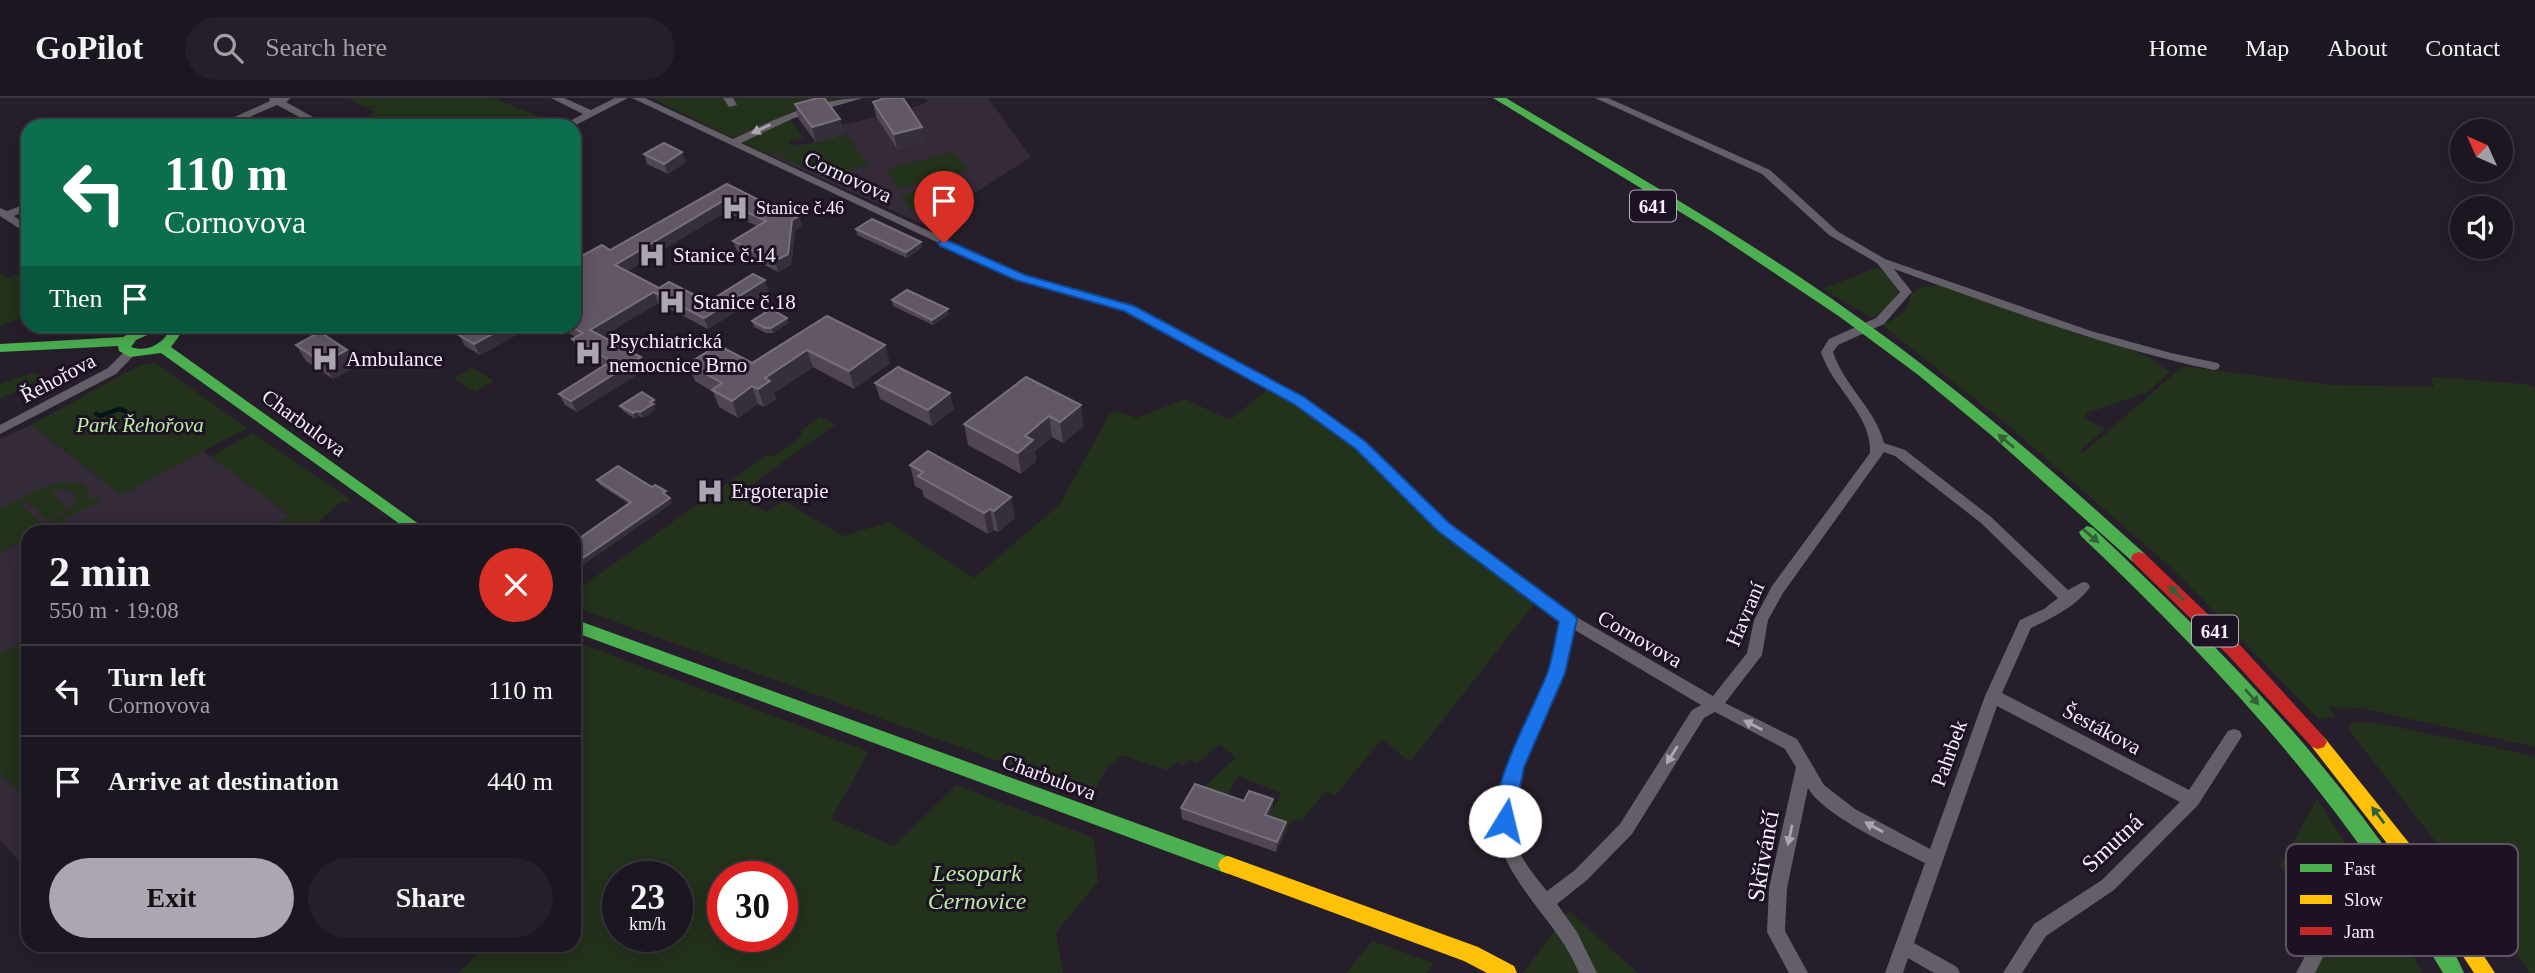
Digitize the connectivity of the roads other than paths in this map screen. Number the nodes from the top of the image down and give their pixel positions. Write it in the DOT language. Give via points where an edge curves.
graph roads {
  1 [pos="556,98"];
  2 [pos="623,98"];
  3 [pos="637,98"];
  4 [pos="858,98"];
  5 [pos="1478,98"];
  6 [pos="1498,98"];
  7 [pos="1600,98"];
  8 [pos="279,99"];
  9 [pos="591,114"];
  10 [pos="235,119"];
  11 [pos="312,119"];
  12 [pos="581,119"];
  13 [pos="732,143"];
  14 [pos="21,208"];
  15 [pos="3,213"];
  16 [pos="21,226"];
  17 [pos="1881,261"];
  18 [pos="1946,284"];
  19 [pos="1906,292"];
  20 [pos="1834,314"];
  21 [pos="149,333"];
  22 [pos="175,333"];
  23 [pos="128,347"];
  24 [pos="162,347"];
  25 [pos="1878,347"];
  26 [pos="0,348"];
  27 [pos="2214,366"];
  28 [pos="1920,391"];
  29 [pos="0,430"];
  30 [pos="1980,439"];
  31 [pos="1879,446"];
  32 [pos="2000,456"];
  33 [pos="2070,517"];
  34 [pos="412,525"];
  35 [pos="2083,587"];
  36 [pos="2069,600"];
  37 [pos="1568,619"];
  38 [pos="581,628"];
  39 [pos="1993,696"];
  40 [pos="1715,705"];
  41 [pos="2234,736"];
  42 [pos="1804,768"];
  43 [pos="2192,800"];
  44 [pos="2372,844"];
  45 [pos="2400,844"];
  46 [pos="1934,860"];
  47 [pos="1546,902"];
  48 [pos="1905,947"];
  49 [pos="2314,956"];
  50 [pos="2445,956"];
  51 [pos="2475,956"];
  52 [pos="1507,973"];
  53 [pos="1588,973"];
  54 [pos="1799,973"];
  55 [pos="1894,973"];
  56 [pos="1951,973"];
  57 [pos="2011,973"];
  58 [pos="2305,973"];
  59 [pos="2455,973"];
  60 [pos="2485,973"];
  1 -- 9 [label="street"];
  2 -- 9 [label="street"];
  3 -- 13 [label="street, Cornovova"];
  4 -- 13 [label="street, one-way" via="790,116"];
  5 -- 20 [label="main road, 641"];
  6 -- 20 [label="main road, 641" via="1741,246"];
  7 -- 17 [label="street" via="1766,172 1833,233"];
  8 -- 10 [label="street"];
  8 -- 11 [label="street"];
  9 -- 12 [label="street"];
  13 -- 37 [label="street, Cornovova" via="1021,278 1129,309 1299,401 1361,445 1443,527"];
  14 -- 15 [label="street"];
  15 -- 16 [label="street"];
  17 -- 18 [label="street"];
  17 -- 19 [label="street"];
  18 -- 19 [label="street" via="1928,283"];
  18 -- 27 [label="street" via="2106,339"];
  19 -- 31 [label="street" via="1880,321 1833,342 1827,352"];
  20 -- 25 [label="main road, 641"];
  21 -- 23 [label="main road"];
  22 -- 24 [label="main road"];
  23 -- 24 [label="main road" via="141,354"];
  23 -- 26 [label="main road"];
  23 -- 29 [label="street, Řehořova" via="112,371"];
  24 -- 34 [label="main road, Charbulova"];
  25 -- 28 [label="main road, 641"];
  45 -- 25 [label="main road, 641, one-way" via="2350,777 2266,681 2127,545 2006,441"];
  30 -- 32 [label="main road"];
  31 -- 36 [label="street" via="1900,453 1986,520"];
  31 -- 40 [label="street, Havraní" via="1852,491 1777,590 1761,621 1754,655"];
  33 -- 44 [label="main road, 641, one-way" via="2245,688"];
  35 -- 36 [label="street, Pahrbek"];
  36 -- 39 [label="street, Pahrbek" via="2025,624"];
  37 -- 40 [label="street, Cornovova"];
  37 -- 47 [label="street" via="1556,673 1515,767 1505,807 1504,835"];
  38 -- 52 [label="main road, Charbulova" via="1471,954"];
  39 -- 43 [label="street, Šestákova"];
  39 -- 46 [label="street, Pahrbek"];
  42 -- 40 [label="street, Cornovova, one-way" via="1791,744"];
  40 -- 47 [label="street, Havraní, one-way" via="1698,714 1626,829"];
  41 -- 43 [label="street, Smutná"];
  46 -- 42 [label="street, one-way" via="1849,814 1818,790"];
  42 -- 54 [label="street, Skřivánčí, one-way" via="1778,888 1776,932"];
  43 -- 57 [label="street, Smutná" via="2108,885 2040,930"];
  46 -- 48 [label="street, Pahrbek"];
  47 -- 53 [label="street" via="1583,955"];
  48 -- 55 [label="street, Pahrbek"];
  48 -- 56 [label="street"];
  49 -- 58 [label="street"];
  50 -- 59 [label="main road, 641, one-way"];
  60 -- 51 [label="main road, 641, one-way"];
}
